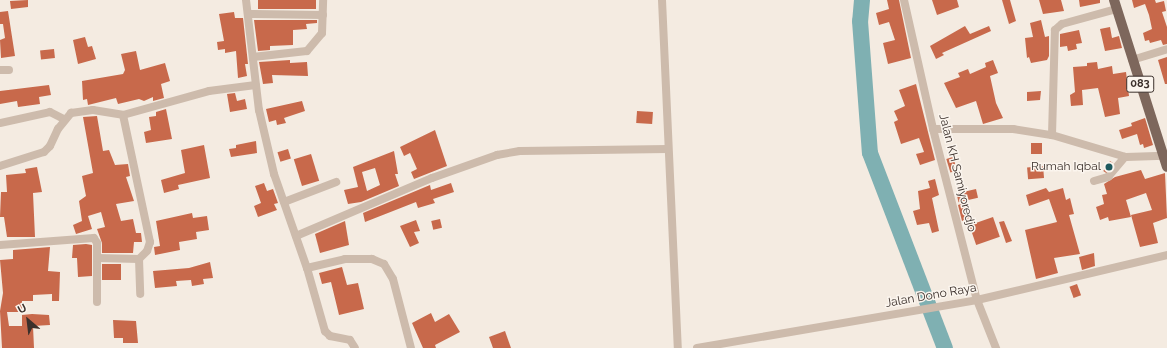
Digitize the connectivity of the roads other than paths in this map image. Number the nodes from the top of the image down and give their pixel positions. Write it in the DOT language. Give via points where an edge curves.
graph roads {
  1 [pos="246,0"];
  2 [pos="322,0"];
  3 [pos="662,0"];
  4 [pos="904,0"];
  5 [pos="1115,4"];
  6 [pos="248,14"];
  7 [pos="323,15"];
  8 [pos="1167,50"];
  9 [pos="253,57"];
  10 [pos="1132,60"];
  11 [pos="0,70"];
  12 [pos="9,70"];
  13 [pos="256,85"];
  14 [pos="123,114"];
  15 [pos="64,119"];
  16 [pos="0,123"];
  17 [pos="933,128"];
  18 [pos="1052,134"];
  19 [pos="668,149"];
  20 [pos="1164,156"];
  21 [pos="1125,157"];
  22 [pos="0,166"];
  23 [pos="1167,167"];
  24 [pos="1094,181"];
  25 [pos="336,182"];
  26 [pos="284,202"];
  27 [pos="296,236"];
  28 [pos="0,245"];
  29 [pos="1167,255"];
  30 [pos="97,258"];
  31 [pos="139,259"];
  32 [pos="307,268"];
  33 [pos="140,294"];
  34 [pos="977,300"];
  35 [pos="97,302"];
  36 [pos="356,348"];
  37 [pos="411,348"];
  38 [pos="678,348"];
  39 [pos="697,348"];
  40 [pos="996,348"];
  1 -- 6 [label="street"];
  2 -- 7 [label="street"];
  3 -- 19 [label="street"];
  4 -- 17 [label="street, Jalan KH Samiyoredjo"];
  5 -- 10 [label="main road, 083"];
  5 -- 18 [label="street" via="1062,24 1055,30"];
  6 -- 7 [label="street"];
  6 -- 9 [label="street"];
  7 -- 9 [label="street" via="322,33 307,51"];
  8 -- 10 [label="street"];
  9 -- 13 [label="street"];
  10 -- 20 [label="main road, 083"];
  11 -- 12 [label="street"];
  13 -- 14 [label="street" via="209,91"];
  13 -- 26 [label="street" via="259,110 274,174"];
  14 -- 15 [label="street" via="79,110"];
  14 -- 31 [label="street" via="150,242 147,251"];
  15 -- 16 [label="street" via="50,112"];
  15 -- 22 [label="street" via="50,146 44,152"];
  17 -- 18 [label="street" via="1013,129"];
  17 -- 34 [label="street, Jalan KH Samiyoredjo"];
  18 -- 21 [label="street"];
  19 -- 27 [label="street" via="520,152 497,155 432,178"];
  19 -- 38 [label="street"];
  20 -- 21 [label="street"];
  20 -- 23 [label="main road, 083"];
  21 -- 24 [label="street" via="1108,177"];
  25 -- 26 [label="street"];
  26 -- 27 [label="street"];
  27 -- 32 [label="street"];
  28 -- 30 [label="street" via="88,236 96,240"];
  29 -- 34 [label="street, Jalan Dono Raya"];
  30 -- 31 [label="street"];
  30 -- 35 [label="street"];
  31 -- 33 [label="street"];
  32 -- 36 [label="street" via="325,331 330,336 350,340"];
  32 -- 37 [label="street" via="344,259 372,259 384,264 393,279"];
  34 -- 39 [label="street, Jalan Dono Raya"];
  34 -- 40 [label="street, Jalan KH Samiyoredjo"];
}
